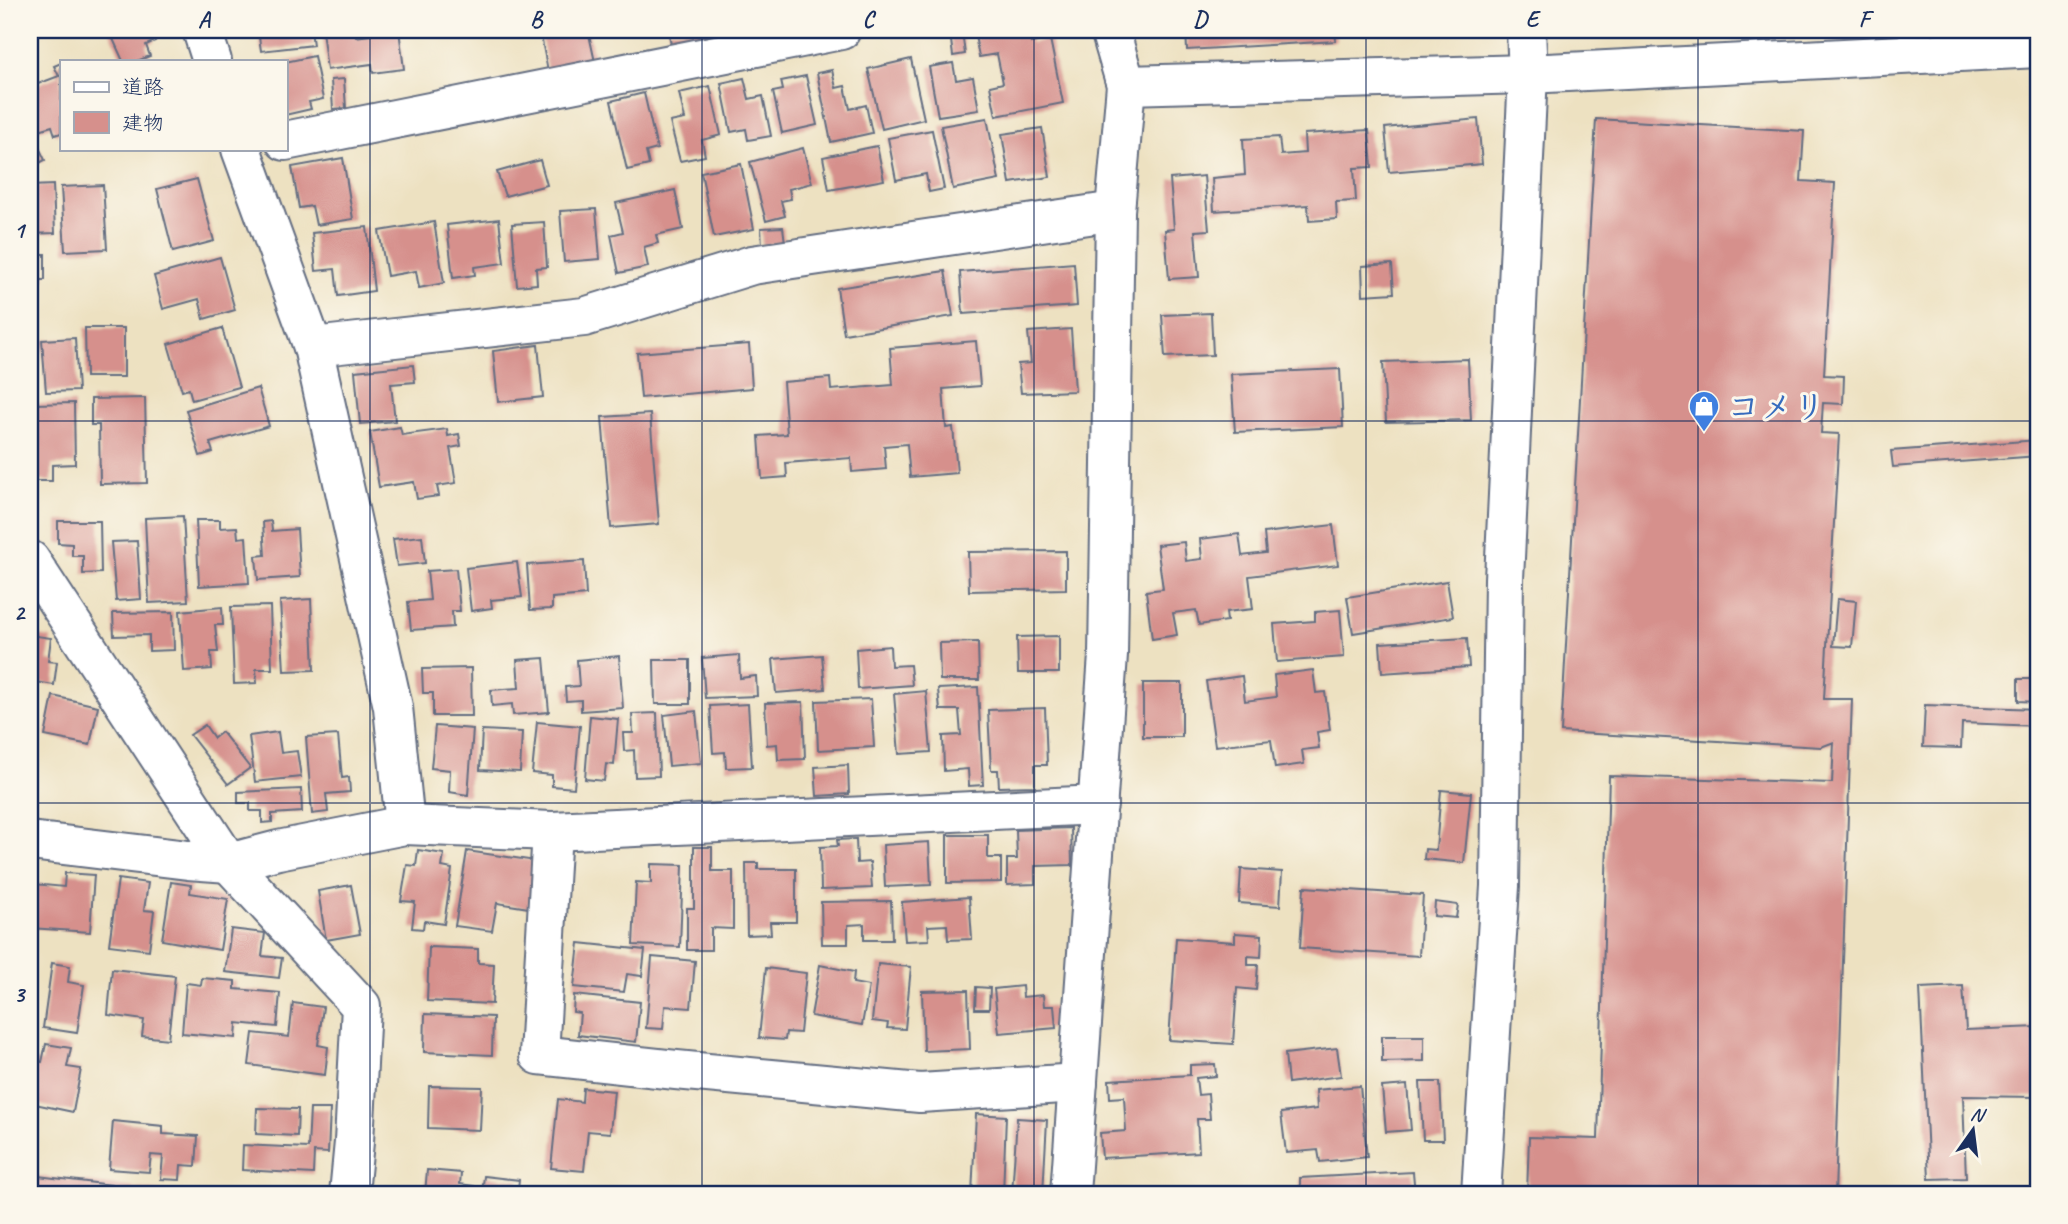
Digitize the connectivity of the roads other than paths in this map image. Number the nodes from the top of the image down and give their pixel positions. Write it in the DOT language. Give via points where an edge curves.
graph roads {
  1 [pos="201,30"];
  2 [pos="841,30"];
  3 [pos="1110,30"];
  4 [pos="1526,30"];
  5 [pos="1842,43"];
  6 [pos="2038,48"];
  7 [pos="212,60"];
  8 [pos="1528,74"];
  9 [pos="1126,85"];
  10 [pos="287,141"];
  11 [pos="243,150"];
  12 [pos="1115,211"];
  13 [pos="313,346"];
  14 [pos="30,560"];
  15 [pos="1098,805"];
  16 [pos="405,825"];
  17 [pos="552,831"];
  18 [pos="30,841"];
  19 [pos="229,863"];
  20 [pos="1078,1083"];
  21 [pos="348,1194"];
  22 [pos="1070,1194"];
  23 [pos="1481,1194"];
  1 -- 7 [label="street"];
  2 -- 10 [label="street"];
  3 -- 9 [label="street"];
  4 -- 8 [label="street"];
  5 -- 6 [label="street"];
  5 -- 8 [label="street"];
  8 -- 9 [label="street"];
  8 -- 23 [label="street" via="1504,579 1500,886"];
  9 -- 12 [label="street"];
  11 -- 13 [label="street"];
  12 -- 13 [label="street" via="752,265 584,317"];
  12 -- 15 [label="street" via="1108,655"];
  13 -- 16 [label="street" via="393,707"];
  14 -- 19 [label="street"];
  15 -- 17 [label="street"];
  15 -- 20 [label="street"];
  16 -- 17 [label="street"];
  16 -- 19 [label="street"];
  17 -- 20 [label="street" via="539,1055 920,1093"];
  18 -- 19 [label="street"];
  19 -- 21 [label="street" via="361,1006"];
  20 -- 22 [label="street"];
}
